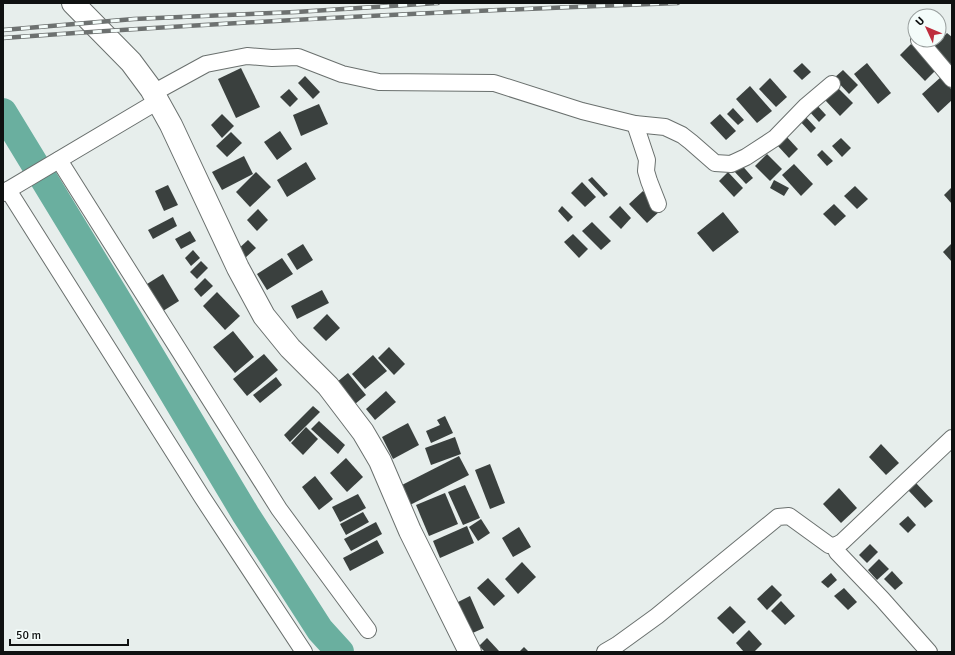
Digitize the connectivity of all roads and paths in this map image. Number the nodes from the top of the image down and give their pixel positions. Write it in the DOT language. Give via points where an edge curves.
graph roads {
  1 [pos="78,4"];
  2 [pos="926,48"];
  3 [pos="952,79"];
  4 [pos="832,84"];
  5 [pos="155,97"];
  6 [pos="635,124"];
  7 [pos="54,162"];
  8 [pos="9,189"];
  9 [pos="658,204"];
  10 [pos="952,438"];
  11 [pos="835,546"];
  12 [pos="368,630"];
  13 [pos="304,652"];
  14 [pos="470,652"];
  15 [pos="605,652"];
  16 [pos="929,652"];
  1 -- 5 [label="main road" via="131,62"];
  2 -- 3 [label="street"];
  4 -- 6 [label="street" via="775,138 731,164 715,163 682,135 665,127"];
  5 -- 6 [label="street" via="206,64 247,56 298,57 342,74 379,82 494,83 582,111"];
  5 -- 7 [label="street"];
  5 -- 14 [label="main road" via="264,316 290,348 328,386 373,449"];
  6 -- 9 [label="street" via="647,160 646,171"];
  7 -- 8 [label="street"];
  7 -- 12 [label="street" via="279,509"];
  8 -- 13 [label="street" via="198,490"];
  10 -- 11 [label="street"];
  11 -- 15 [label="street" via="829,545 789,516 778,517 657,616"];
  11 -- 16 [label="street" via="837,552"];
}
